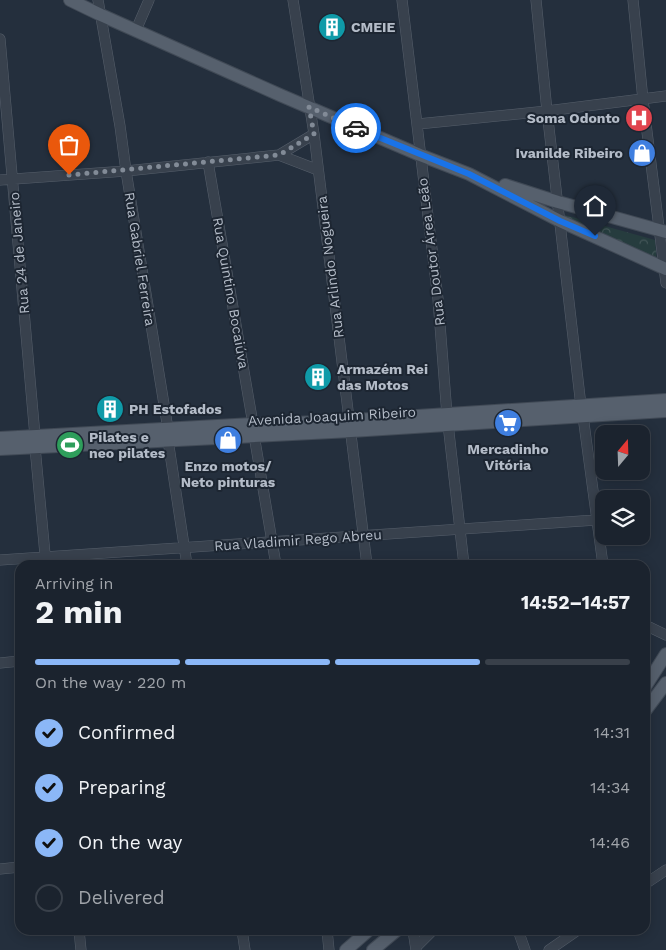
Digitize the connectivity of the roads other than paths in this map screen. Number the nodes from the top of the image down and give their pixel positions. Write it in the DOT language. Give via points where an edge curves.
graph roads {
  1 [pos="70,0"];
  2 [pos="98,0"];
  3 [pos="149,0"];
  4 [pos="293,0"];
  5 [pos="402,0"];
  6 [pos="536,0"];
  7 [pos="633,0"];
  8 [pos="101,16"];
  9 [pos="136,30"];
  10 [pos="0,39"];
  11 [pos="0,47"];
  12 [pos="666,96"];
  13 [pos="643,100"];
  14 [pos="309,107"];
  15 [pos="547,112"];
  16 [pos="418,124"];
  17 [pos="314,134"];
  18 [pos="279,155"];
  19 [pos="420,155"];
  20 [pos="208,162"];
  21 [pos="126,170"];
  22 [pos="318,170"];
  23 [pos="469,174"];
  24 [pos="12,179"];
  25 [pos="0,180"];
  26 [pos="558,202"];
  27 [pos="560,221"];
  28 [pos="662,231"];
  29 [pos="665,268"];
  30 [pos="666,283"];
  31 [pos="666,400"];
  32 [pos="582,411"];
  33 [pos="666,411"];
  34 [pos="447,420"];
  35 [pos="350,426"];
  36 [pos="254,430"];
  37 [pos="168,435"];
  38 [pos="0,438"];
  39 [pos="35,441"];
  40 [pos="0,449"];
  41 [pos="595,512"];
  42 [pos="595,520"];
  43 [pos="460,530"];
  44 [pos="364,536"];
  45 [pos="272,542"];
  46 [pos="600,545"];
  47 [pos="184,548"];
  48 [pos="0,560"];
  49 [pos="15,560"];
  50 [pos="46,560"];
  51 [pos="57,560"];
  52 [pos="186,560"];
  53 [pos="275,560"];
  54 [pos="366,560"];
  55 [pos="463,560"];
  56 [pos="603,560"];
  57 [pos="650,627"];
  58 [pos="666,635"];
  59 [pos="666,654"];
  60 [pos="15,661"];
  61 [pos="0,662"];
  62 [pos="650,679"];
  63 [pos="666,683"];
  64 [pos="650,704"];
  65 [pos="15,867"];
  66 [pos="0,868"];
  67 [pos="666,870"];
  68 [pos="650,881"];
  69 [pos="80,935"];
  70 [pos="243,935"];
  71 [pos="327,935"];
  72 [pos="363,935"];
  73 [pos="390,935"];
  74 [pos="414,935"];
  75 [pos="428,935"];
  76 [pos="520,935"];
  77 [pos="571,935"];
  78 [pos="416,949"];
  79 [pos="81,950"];
  80 [pos="245,950"];
  81 [pos="329,950"];
  82 [pos="346,950"];
  83 [pos="373,950"];
  84 [pos="525,950"];
  85 [pos="549,950"];
  1 -- 8 [label="main road"];
  2 -- 8 [label="street, Rua Gabriel Ferreira"];
  3 -- 9 [label="street"];
  4 -- 14 [label="street, Rua Arlindo Nogueira"];
  5 -- 16 [label="street, Rua Doutor Área Leão"];
  6 -- 15 [label="street"];
  7 -- 13 [label="street"];
  8 -- 9 [label="main road"];
  8 -- 21 [label="street, Rua Gabriel Ferreira"];
  9 -- 14 [label="main road"];
  10 -- 11 [label="street, Rua 24 de Janeiro"];
  11 -- 24 [label="street, Rua 24 de Janeiro"];
  12 -- 13 [label="street"];
  13 -- 15 [label="street"];
  13 -- 28 [label="street"];
  14 -- 17 [label="street, Rua Arlindo Nogueira"];
  14 -- 19 [label="main road"];
  15 -- 16 [label="street"];
  15 -- 26 [label="street"];
  16 -- 19 [label="street, Rua Doutor Área Leão"];
  17 -- 18 [label="street"];
  17 -- 22 [label="street, Rua Arlindo Nogueira"];
  18 -- 20 [label="street"];
  18 -- 22 [label="street"];
  19 -- 23 [label="main road"];
  19 -- 34 [label="street, Rua Doutor Área Leão" via="438,299"];
  20 -- 21 [label="street"];
  20 -- 36 [label="street, Rua Quintino Bocaiúva"];
  21 -- 24 [label="street"];
  21 -- 37 [label="street, Rua Gabriel Ferreira"];
  22 -- 35 [label="street, Rua Arlindo Nogueira"];
  23 -- 26 [label="main road"];
  23 -- 27 [label="main road"];
  24 -- 25 [label="street"];
  24 -- 39 [label="street, Rua 24 de Janeiro"];
  26 -- 27 [label="street"];
  26 -- 28 [label="main road"];
  27 -- 29 [label="main road"];
  27 -- 32 [label="street"];
  28 -- 29 [label="street"];
  29 -- 30 [label="street"];
  31 -- 32 [label="main road, Avenida Joaquim Ribeiro"];
  32 -- 33 [label="main road, Avenida Joaquim Ribeiro"];
  32 -- 34 [label="main road, Avenida Joaquim Ribeiro"];
  32 -- 41 [label="street"];
  34 -- 35 [label="main road, Avenida Joaquim Ribeiro"];
  34 -- 43 [label="street, Rua Doutor Área Leão"];
  35 -- 36 [label="main road, Avenida Joaquim Ribeiro"];
  35 -- 44 [label="street, Rua Arlindo Nogueira"];
  36 -- 37 [label="main road, Avenida Joaquim Ribeiro"];
  36 -- 45 [label="street, Rua Quintino Bocaiúva"];
  37 -- 39 [label="main road, Avenida Joaquim Ribeiro"];
  37 -- 47 [label="street, Rua Gabriel Ferreira"];
  38 -- 39 [label="main road, Avenida Joaquim Ribeiro"];
  39 -- 40 [label="main road, Avenida Joaquim Ribeiro"];
  39 -- 50 [label="street, Rua 24 de Janeiro"];
  42 -- 43 [label="street, Rua Vladimir Rego Abreu"];
  43 -- 44 [label="street, Rua Vladimir Rego Abreu"];
  43 -- 55 [label="street, Rua Doutor Área Leão"];
  44 -- 45 [label="street, Rua Vladimir Rego Abreu"];
  44 -- 54 [label="street, Rua Arlindo Nogueira"];
  45 -- 47 [label="street, Rua Vladimir Rego Abreu"];
  45 -- 53 [label="street, Rua Quintino Bocaiúva"];
  46 -- 56 [label="street"];
  47 -- 51 [label="street, Rua Vladimir Rego Abreu"];
  47 -- 52 [label="street, Rua Gabriel Ferreira"];
  48 -- 49 [label="street, Rua Vladimir Rego Abreu"];
  57 -- 58 [label="street"];
  59 -- 62 [label="main road"];
  60 -- 61 [label="street"];
  63 -- 64 [label="main road"];
  65 -- 66 [label="street"];
  67 -- 68 [label="street"];
  69 -- 79 [label="street"];
  70 -- 80 [label="street"];
  71 -- 81 [label="street"];
  72 -- 82 [label="main road"];
  73 -- 83 [label="main road"];
  74 -- 78 [label="street"];
  75 -- 78 [label="street"];
  76 -- 84 [label="street"];
  77 -- 85 [label="street"];
}
